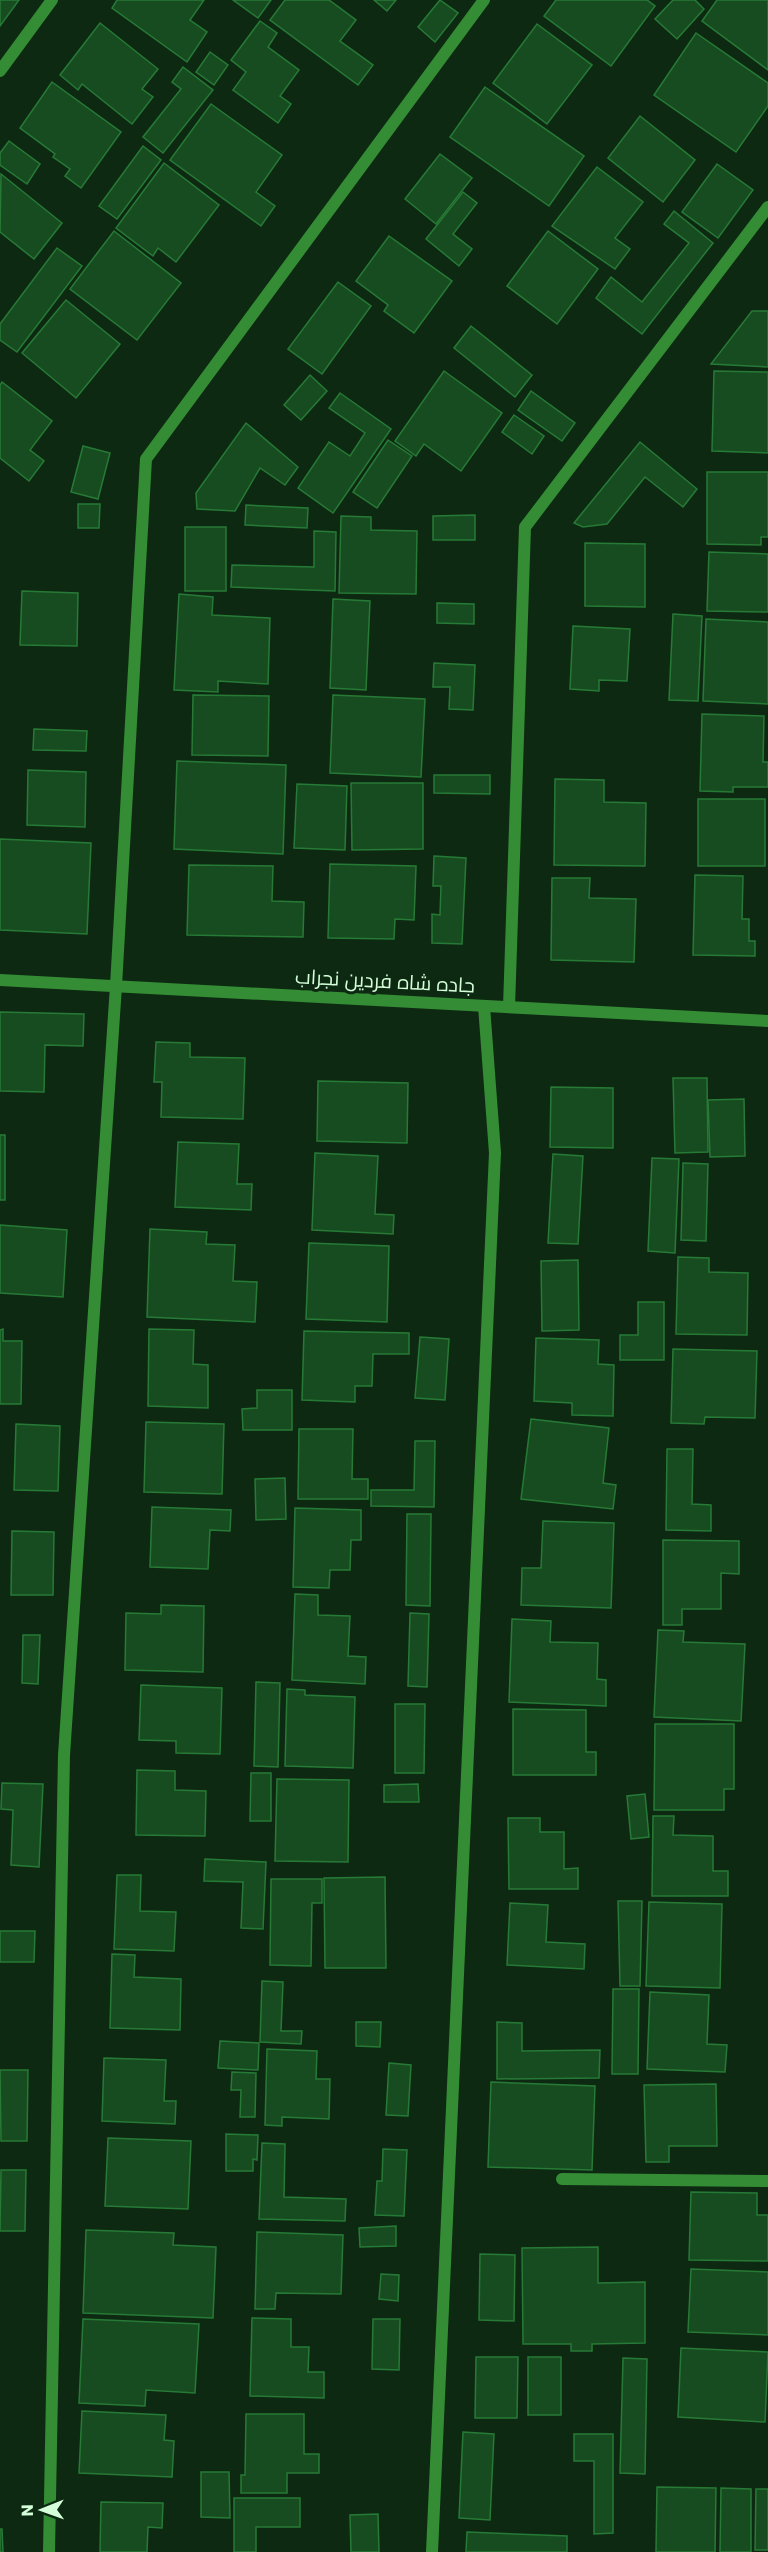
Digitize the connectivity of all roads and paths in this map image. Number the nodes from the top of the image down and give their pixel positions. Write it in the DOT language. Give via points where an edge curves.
graph roads {
  1 [pos="52,0"];
  2 [pos="484,0"];
  3 [pos="0,71"];
  4 [pos="768,207"];
  5 [pos="0,980"];
  6 [pos="116,986"];
  7 [pos="484,1006"];
  8 [pos="509,1007"];
  9 [pos="768,1021"];
  10 [pos="562,2179"];
  11 [pos="768,2181"];
  12 [pos="49,2552"];
  13 [pos="432,2552"];
  1 -- 3 [label="street"];
  2 -- 6 [label="street" via="146,459"];
  4 -- 8 [label="street" via="525,527"];
  5 -- 6 [label="street, جاده شاه فردین نجراب"];
  6 -- 7 [label="street, جاده شاه فردین نجراب"];
  6 -- 12 [label="street" via="64,1755"];
  7 -- 8 [label="street, جاده شاه فردین نجراب"];
  7 -- 13 [label="street" via="495,1153"];
  8 -- 9 [label="street, جاده شاه فردین نجراب"];
  10 -- 11 [label="street"];
}
